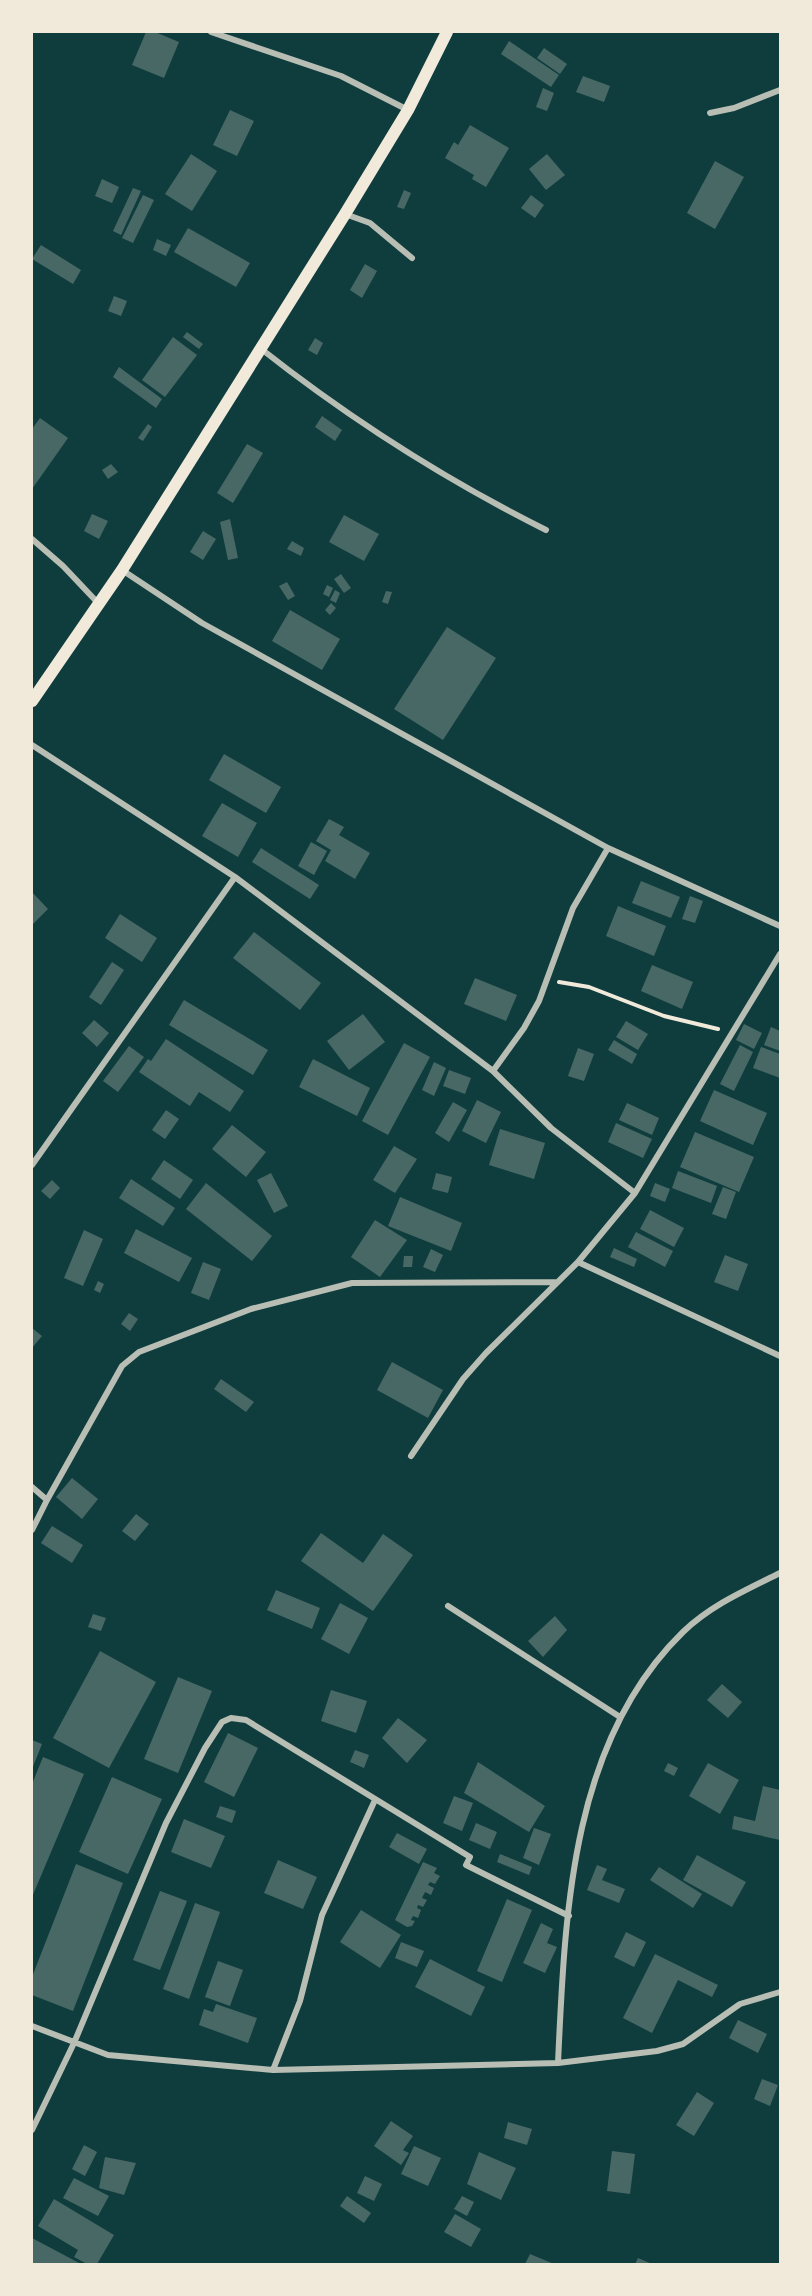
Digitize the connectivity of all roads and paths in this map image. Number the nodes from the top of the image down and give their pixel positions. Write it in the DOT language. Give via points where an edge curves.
graph roads {
  1 [pos="211,32"];
  2 [pos="447,32"];
  3 [pos="780,90"];
  4 [pos="408,110"];
  5 [pos="710,113"];
  6 [pos="345,214"];
  7 [pos="412,258"];
  8 [pos="260,348"];
  9 [pos="546,530"];
  10 [pos="32,539"];
  11 [pos="122,570"];
  12 [pos="98,603"];
  13 [pos="32,702"];
  14 [pos="32,745"];
  15 [pos="608,848"];
  16 [pos="235,877"];
  17 [pos="780,927"];
  18 [pos="780,954"];
  19 [pos="548,980"];
  20 [pos="734,1032"];
  21 [pos="492,1071"];
  22 [pos="32,1165"];
  23 [pos="635,1193"];
  24 [pos="578,1262"];
  25 [pos="557,1282"];
  26 [pos="780,1356"];
  27 [pos="411,1456"];
  28 [pos="32,1487"];
  29 [pos="47,1500"];
  30 [pos="32,1530"];
  31 [pos="780,1573"];
  32 [pos="448,1606"];
  33 [pos="620,1717"];
  34 [pos="375,1800"];
  35 [pos="569,1916"];
  36 [pos="780,1992"];
  37 [pos="32,2026"];
  38 [pos="74,2043"];
  39 [pos="558,2063"];
  40 [pos="273,2070"];
  41 [pos="32,2130"];
  1 -- 4 [label="street" via="341,76"];
  2 -- 4 [label="main road"];
  3 -- 5 [label="street"];
  4 -- 6 [label="main road"];
  6 -- 7 [label="street" via="370,223"];
  6 -- 8 [label="main road"];
  8 -- 9 [label="street" via="323,398 402,451"];
  8 -- 11 [label="main road"];
  10 -- 12 [label="street"];
  11 -- 12 [label="main road"];
  11 -- 15 [label="street" via="202,623"];
  12 -- 13 [label="main road"];
  14 -- 16 [label="street"];
  15 -- 17 [label="street"];
  15 -- 19 [label="street" via="573,908"];
  16 -- 21 [label="street"];
  16 -- 22 [label="street"];
  18 -- 20 [label="street"];
  19 -- 20 [label="path" via="589,987 664,1016"];
  19 -- 21 [label="street" via="524,1028"];
  20 -- 23 [label="street"];
  21 -- 23 [label="street" via="551,1128"];
  23 -- 24 [label="street"];
  24 -- 25 [label="street"];
  24 -- 26 [label="street"];
  25 -- 27 [label="street" via="463,1380"];
  25 -- 29 [label="street" via="352,1283 251,1309 139,1352 122,1366"];
  28 -- 29 [label="street"];
  29 -- 30 [label="street"];
  31 -- 33 [label="street" via="723,1601 683,1632 651,1668"];
  32 -- 33 [label="street"];
  33 -- 35 [label="street" via="596,1772 576,1860"];
  34 -- 35 [label="street" via="470,1857 466,1865"];
  34 -- 38 [label="street" via="246,1720 231,1718 222,1722 166,1823"];
  34 -- 40 [label="street" via="322,1915 300,2001"];
  35 -- 39 [label="street"];
  36 -- 39 [label="street" via="740,2004 683,2044 657,2051"];
  37 -- 38 [label="street"];
  38 -- 40 [label="street" via="108,2055"];
  38 -- 41 [label="street"];
  39 -- 40 [label="street"];
}
